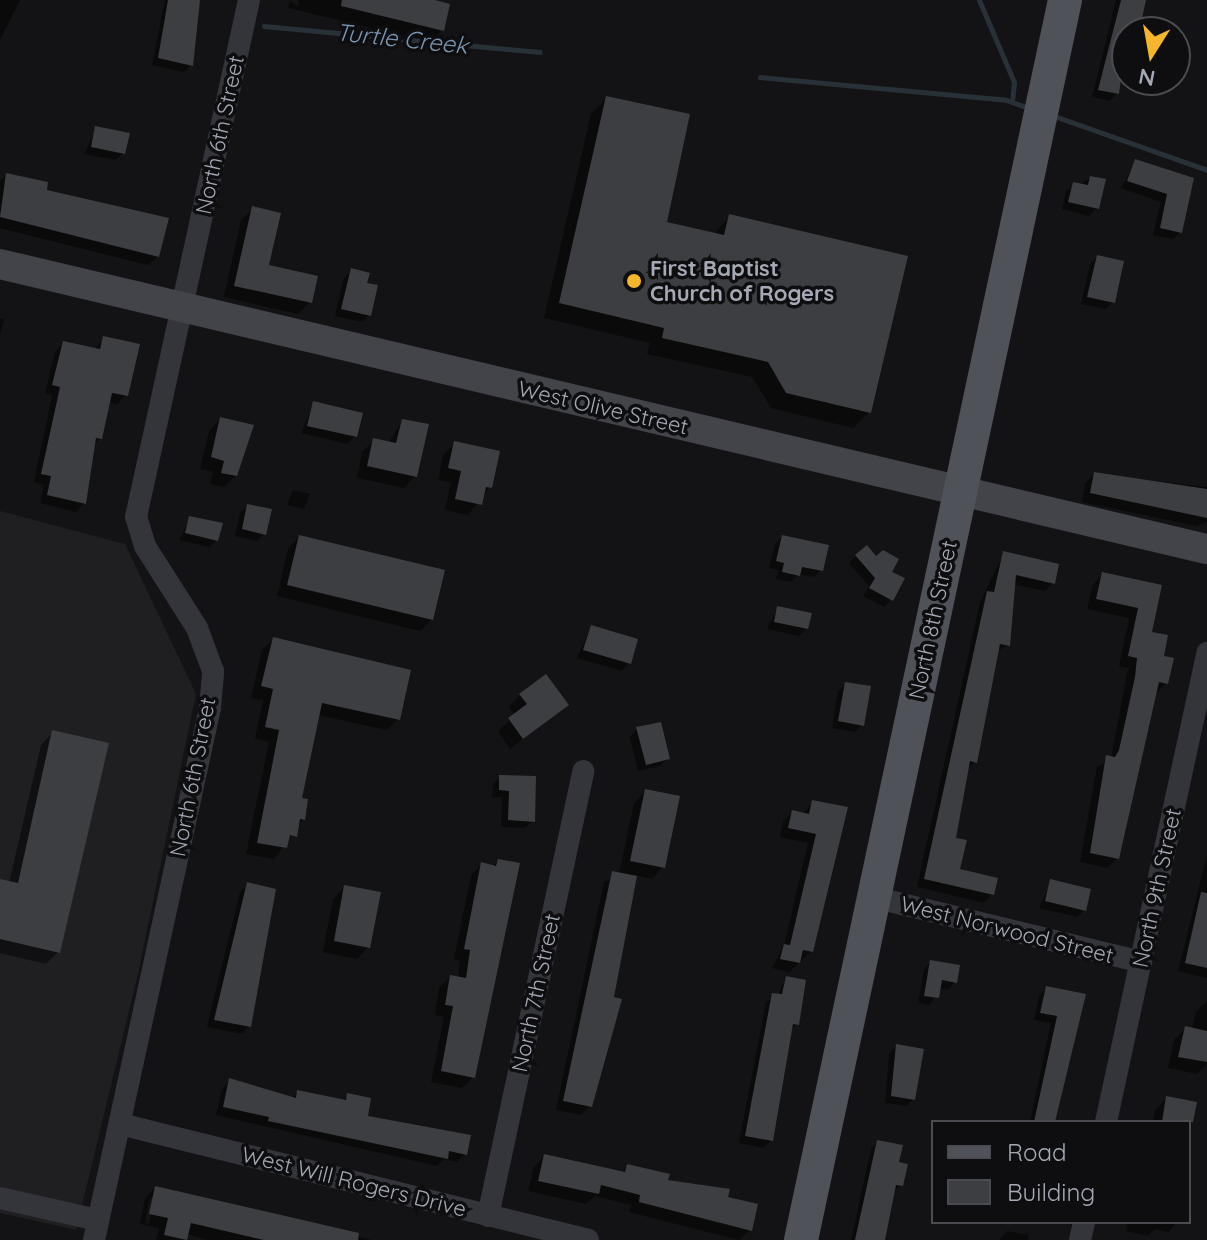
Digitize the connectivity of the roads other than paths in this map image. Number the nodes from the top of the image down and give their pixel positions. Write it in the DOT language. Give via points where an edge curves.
graph roads {
  1 [pos="249,0"];
  2 [pos="1065,0"];
  3 [pos="0,264"];
  4 [pos="182,309"];
  5 [pos="960,493"];
  6 [pos="1207,549"];
  7 [pos="1207,653"];
  8 [pos="583,771"];
  9 [pos="873,897"];
  10 [pos="1141,962"];
  11 [pos="1106,1120"];
  12 [pos="120,1124"];
  13 [pos="0,1198"];
  14 [pos="488,1216"];
  15 [pos="96,1230"];
  16 [pos="588,1240"];
  17 [pos="801,1240"];
  1 -- 4 [label="street, North 6th Street"];
  2 -- 5 [label="main road, North 8th Street"];
  3 -- 4 [label="main road, West Olive Street"];
  4 -- 5 [label="main road, West Olive Street"];
  4 -- 12 [label="street, North 6th Street" via="136,517 145,546 197,628 213,671 210,708"];
  5 -- 6 [label="main road, West Olive Street"];
  5 -- 9 [label="main road, North 8th Street"];
  7 -- 10 [label="street, North 9th Street"];
  8 -- 14 [label="street, North 7th Street"];
  9 -- 10 [label="street, West Norwood Street"];
  9 -- 17 [label="main road, North 8th Street"];
  10 -- 11 [label="street, North 9th Street"];
  12 -- 14 [label="street, West Will Rogers Drive"];
  12 -- 15 [label="street, North 6th Street"];
  13 -- 15 [label="street"];
  14 -- 16 [label="street, West Will Rogers Drive"];
}
